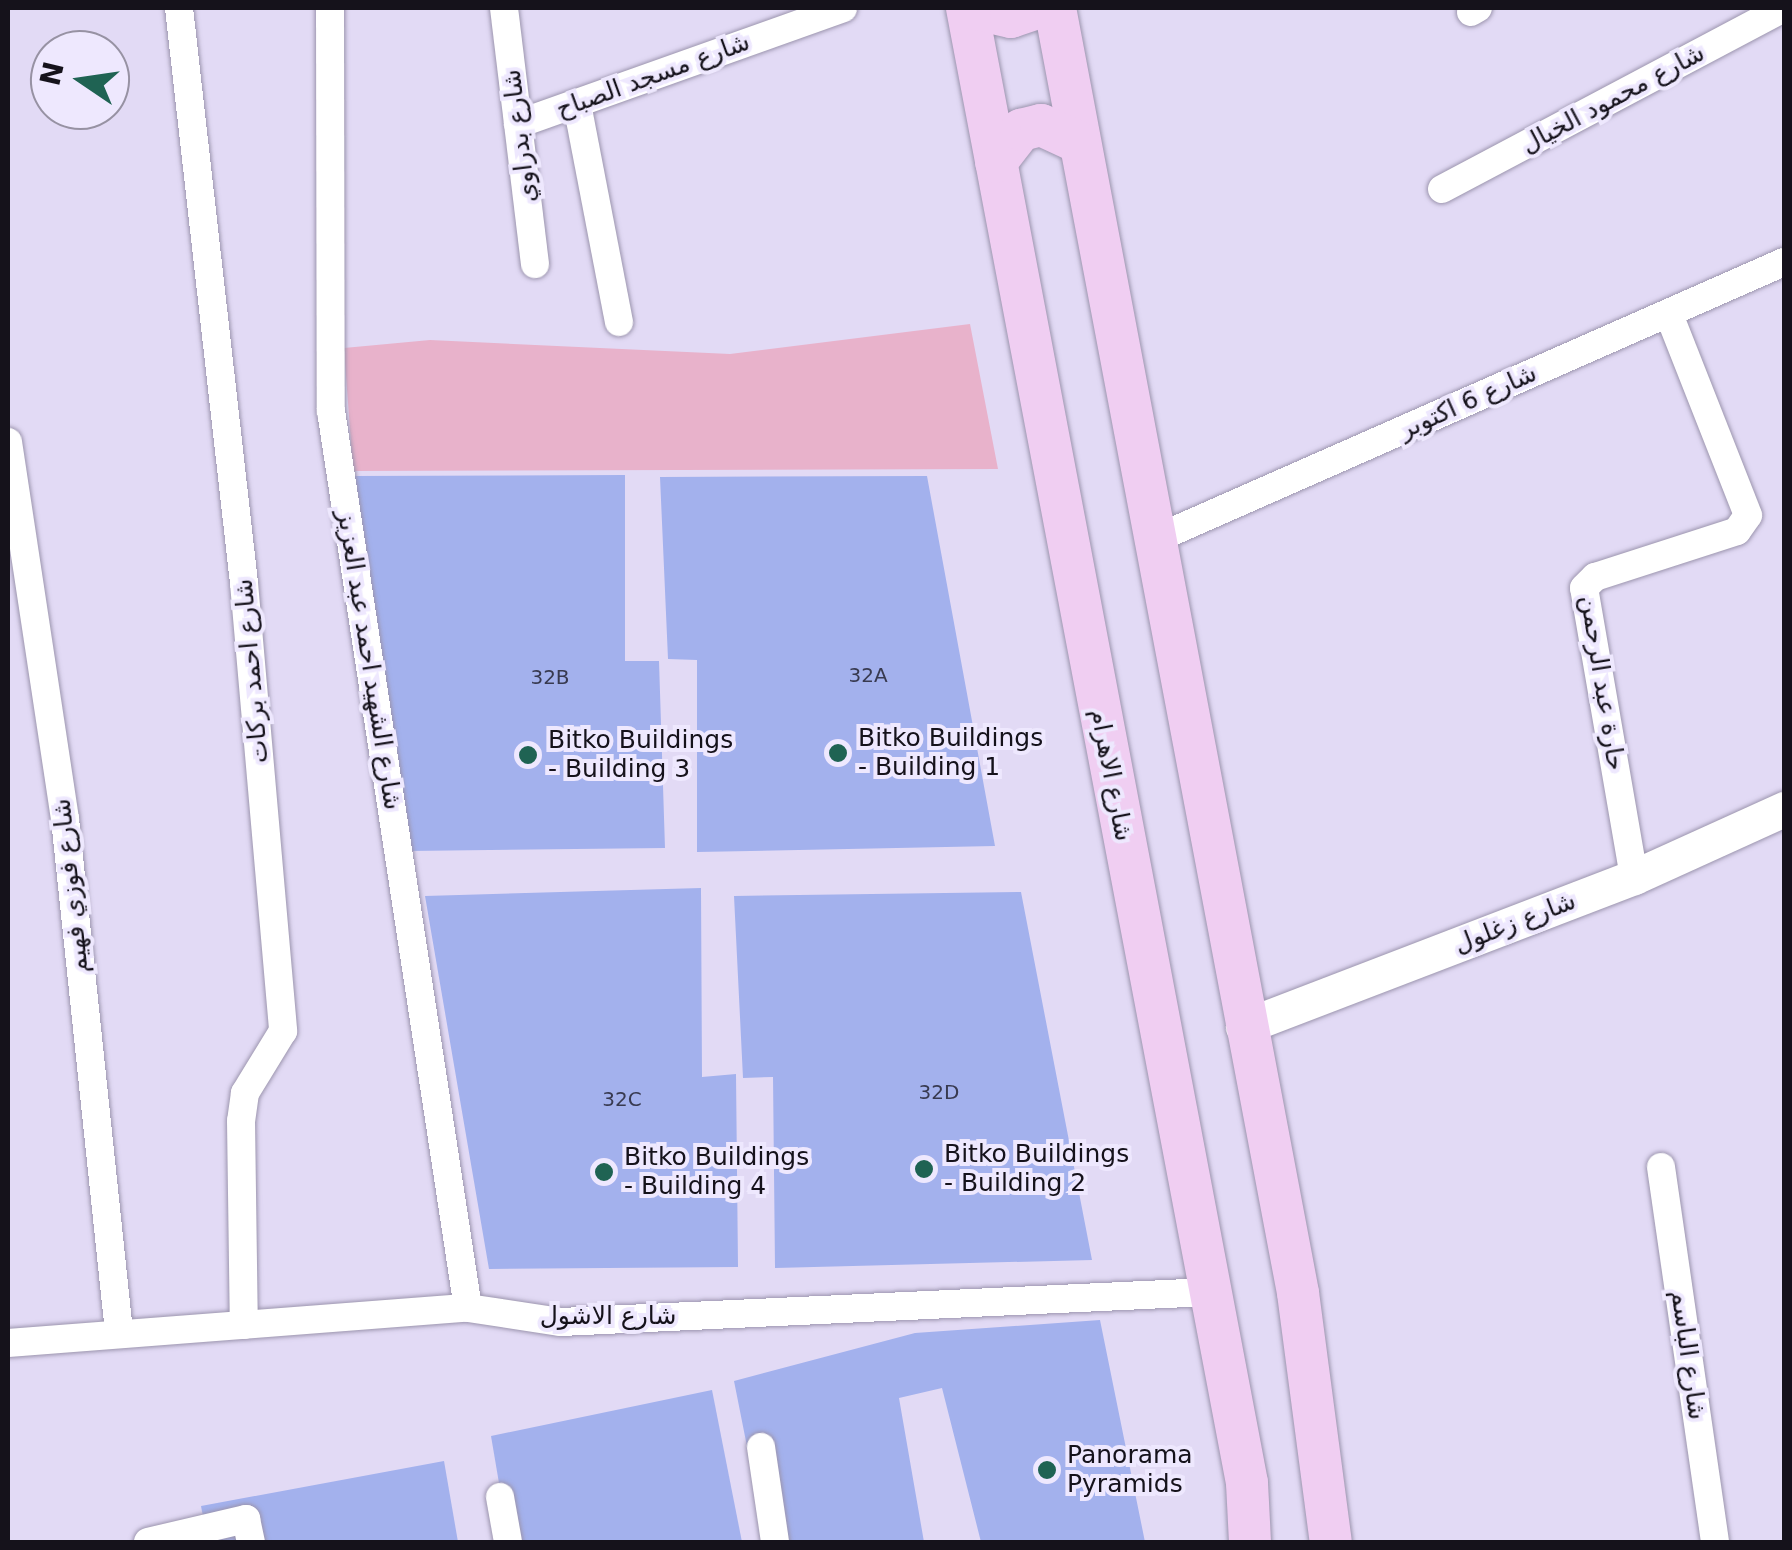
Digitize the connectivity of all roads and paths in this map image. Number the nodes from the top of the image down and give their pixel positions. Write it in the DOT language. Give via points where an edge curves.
graph roads {
  1 [pos="179,8"];
  2 [pos="330,8"];
  3 [pos="504,8"];
  4 [pos="843,8"];
  5 [pos="969,8"];
  6 [pos="1037,8"];
  7 [pos="1055,8"];
  8 [pos="1784,8"];
  9 [pos="577,104"];
  10 [pos="518,124"];
  11 [pos="1078,142"];
  12 [pos="996,162"];
  13 [pos="1442,190"];
  14 [pos="1784,262"];
  15 [pos="535,264"];
  16 [pos="1669,314"];
  17 [pos="619,322"];
  18 [pos="8,442"];
  19 [pos="1151,541"];
  20 [pos="1784,809"];
  21 [pos="1634,877"];
  22 [pos="1242,1027"];
  23 [pos="1660,1167"];
  24 [pos="1210,1292"];
  25 [pos="468,1308"];
  26 [pos="244,1325"];
  27 [pos="119,1332"];
  28 [pos="8,1343"];
  29 [pos="762,1447"];
  30 [pos="500,1497"];
  31 [pos="249,1531"];
  32 [pos="148,1542"];
  33 [pos="508,1542"];
  34 [pos="775,1542"];
  35 [pos="1250,1542"];
  36 [pos="1331,1542"];
  37 [pos="1715,1542"];
  1 -- 26 [label="street, شارع احمد بركات" via="244,583 283,1031 245,1092 240,1121"];
  2 -- 25 [label="street, شارع الشهيد احمد عبد العزيز" via="331,411"];
  3 -- 10 [label="street, شارع بدراوي"];
  4 -- 9 [label="street, شارع مسجد الصباح"];
  5 -- 6 [label="main road" via="1011,17"];
  5 -- 12 [label="main road, شارع الاهرام"];
  7 -- 11 [label="main road"];
  8 -- 13 [label="street, شارع محمود الخيال"];
  9 -- 10 [label="street, شارع مسجد الصباح"];
  9 -- 17 [label="street"];
  10 -- 15 [label="street, شارع بدراوي"];
  11 -- 12 [label="main road" via="1042,125 1021,130"];
  11 -- 19 [label="main road"];
  12 -- 24 [label="main road, شارع الاهرام"];
  14 -- 16 [label="street, شارع 6 اكتوبر"];
  16 -- 19 [label="street, شارع 6 اكتوبر"];
  16 -- 21 [label="street, حارة عبد الرحمن" via="1748,515 1737,531 1595,577 1584,588"];
  18 -- 27 [label="street, شارع فوزي فهيم" via="65,819"];
  19 -- 22 [label="main road"];
  20 -- 21 [label="street, شارع زغلول"];
  21 -- 22 [label="street, شارع زغلول"];
  22 -- 36 [label="main road" via="1298,1293"];
  23 -- 37 [label="street, شارع الباسم"];
  24 -- 25 [label="street, شارع الاشول" via="562,1322"];
  24 -- 35 [label="main road, شارع الاهرام" via="1247,1483"];
  25 -- 26 [label="street, شارع الاشول"];
  26 -- 27 [label="street, شارع الاشول"];
  27 -- 28 [label="street, شارع الاشول"];
  29 -- 34 [label="street"];
  30 -- 33 [label="street"];
  31 -- 32 [label="street"];
}
